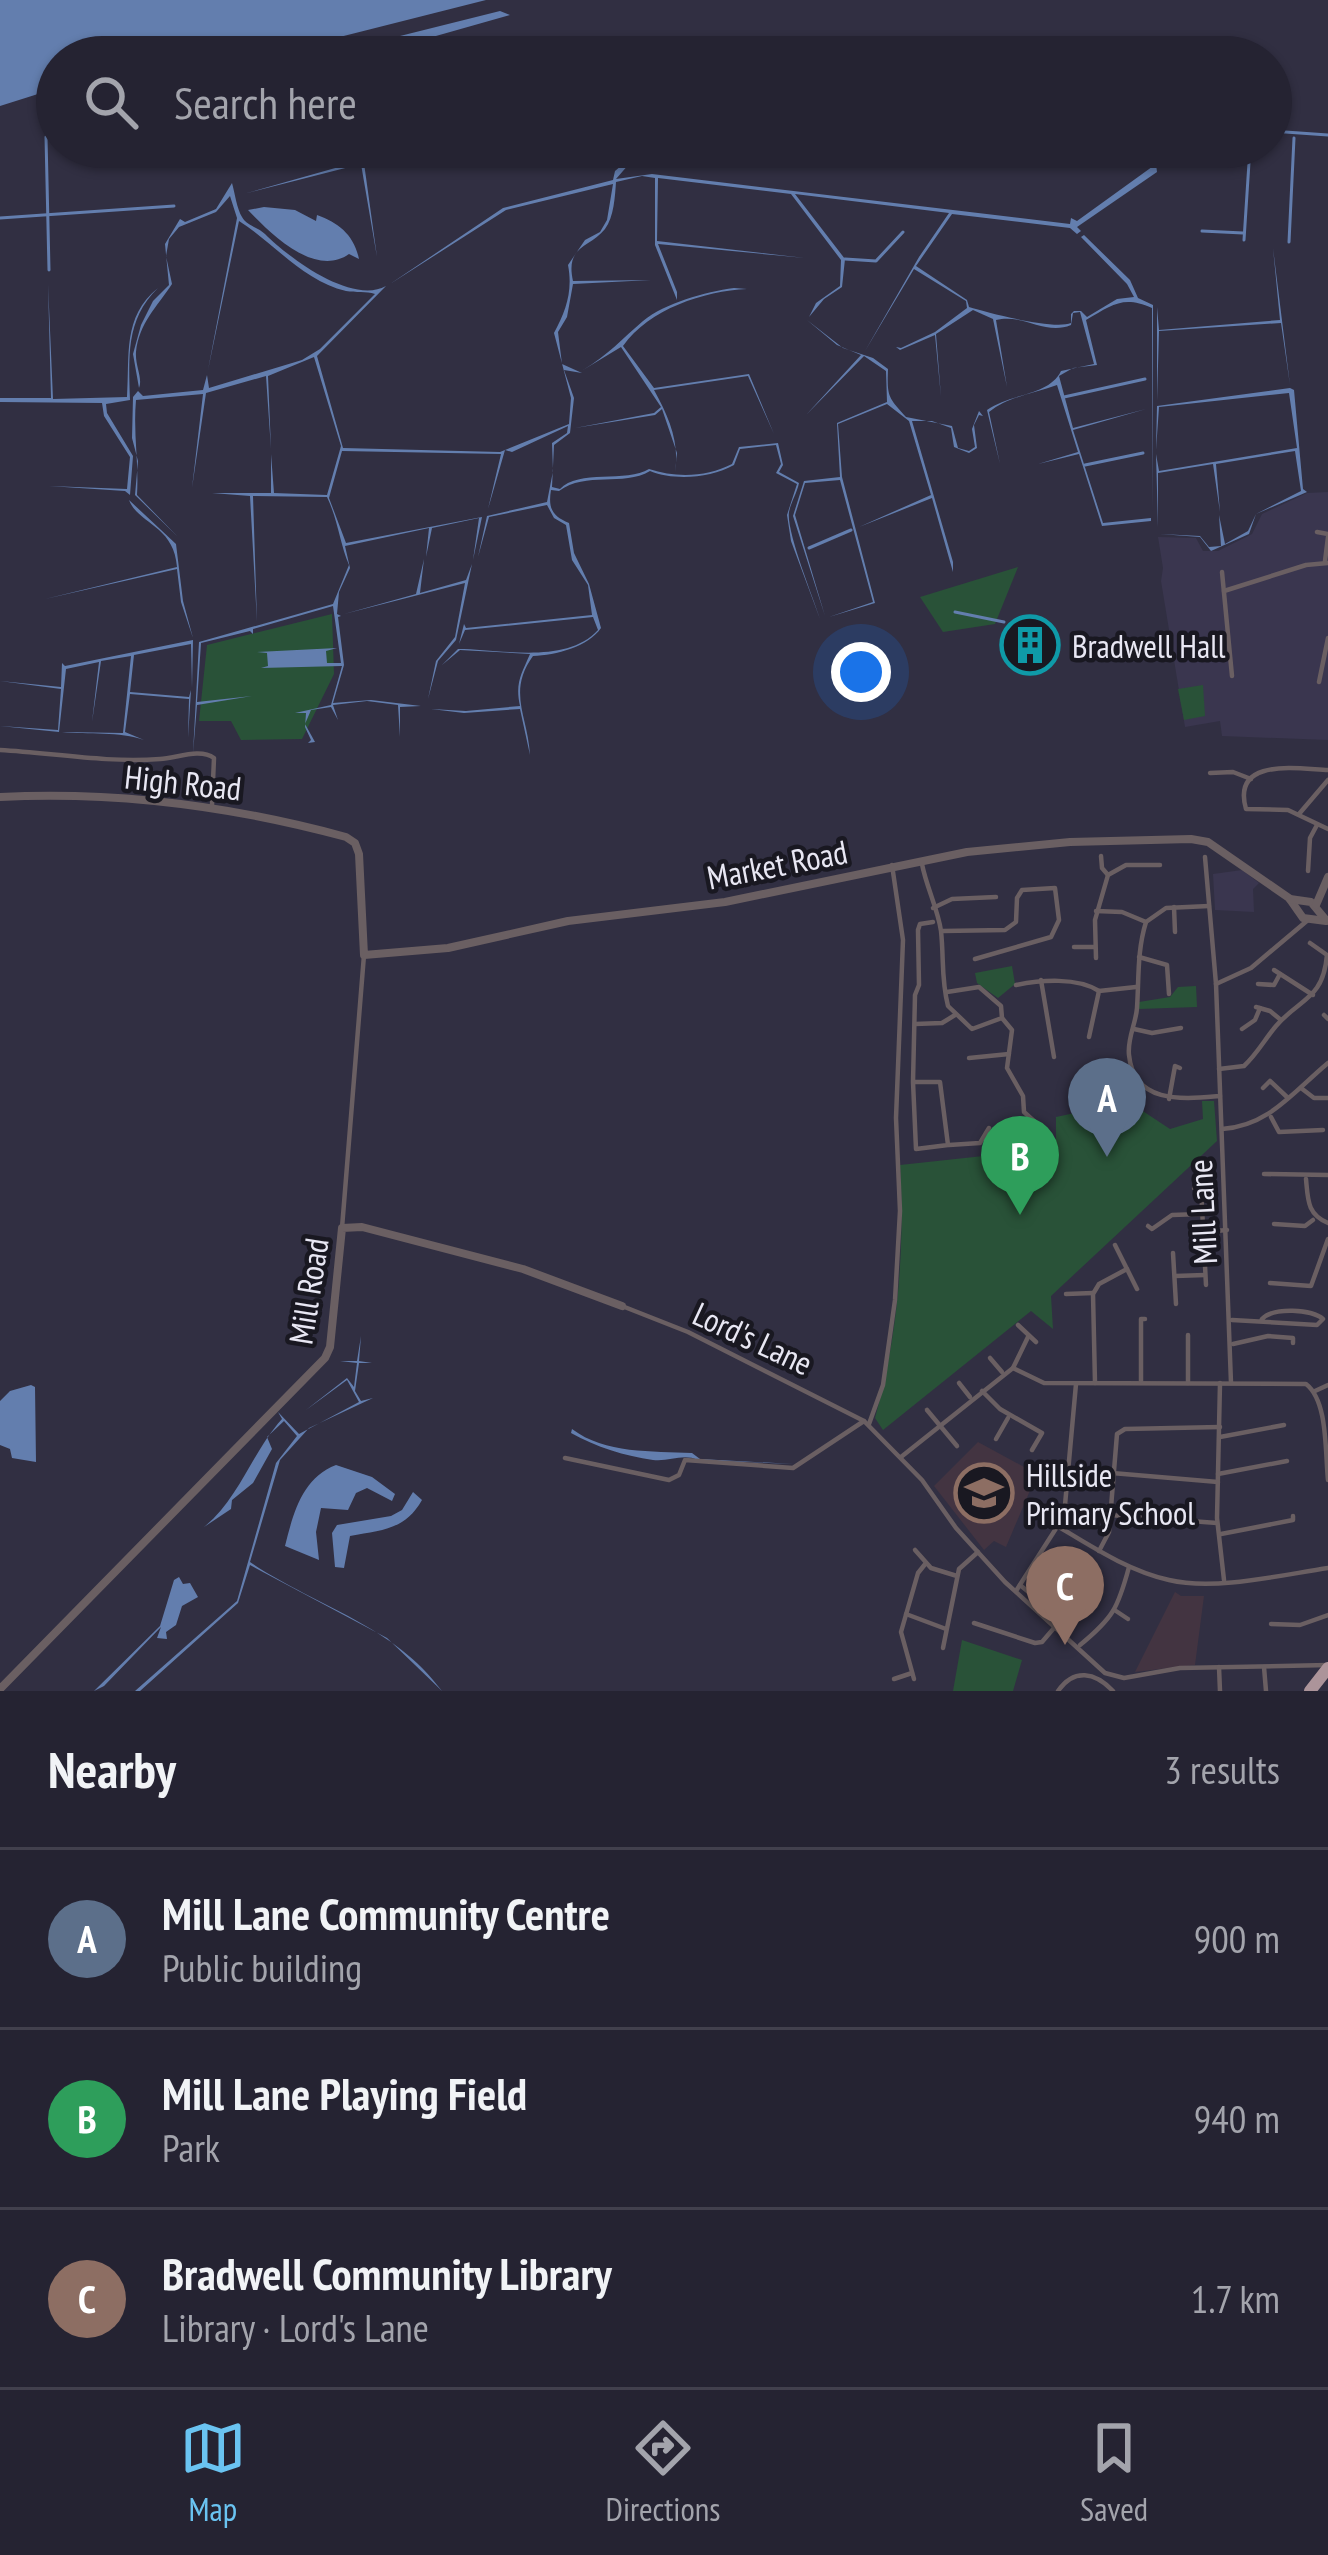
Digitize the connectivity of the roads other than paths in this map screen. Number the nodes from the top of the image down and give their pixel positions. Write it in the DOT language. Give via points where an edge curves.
graph roads {
  1 [pos="1317,532"];
  2 [pos="1328,535"];
  3 [pos="1326,563"];
  4 [pos="1222,572"];
  5 [pos="1224,591"];
  6 [pos="1328,638"];
  7 [pos="1231,662"];
  8 [pos="1218,664"];
  9 [pos="1232,676"];
  10 [pos="1318,678"];
  11 [pos="0,750"];
  12 [pos="1328,770"];
  13 [pos="1210,773"];
  14 [pos="1251,779"];
  15 [pos="1328,780"];
  16 [pos="1325,791"];
  17 [pos="0,796"];
  18 [pos="212,806"];
  19 [pos="1299,814"];
  20 [pos="1318,824"];
  21 [pos="1328,830"];
  22 [pos="355,843"];
  23 [pos="1298,852"];
  24 [pos="1309,854"];
  25 [pos="1101,856"];
  26 [pos="921,860"];
  27 [pos="1207,860"];
  28 [pos="892,865"];
  29 [pos="1160,865"];
  30 [pos="1308,871"];
  31 [pos="1108,875"];
  32 [pos="1327,879"];
  33 [pos="996,898"];
  34 [pos="1209,906"];
  35 [pos="1174,907"];
  36 [pos="932,908"];
  37 [pos="1096,910"];
  38 [pos="1308,910"];
  39 [pos="1327,921"];
  40 [pos="933,922"];
  41 [pos="1146,922"];
  42 [pos="941,932"];
  43 [pos="1175,932"];
  44 [pos="1310,943"];
  45 [pos="1095,946"];
  46 [pos="1074,947"];
  47 [pos="364,955"];
  48 [pos="1328,956"];
  49 [pos="1139,957"];
  50 [pos="1096,958"];
  51 [pos="974,959"];
  52 [pos="1041,980"];
  53 [pos="1216,984"];
  54 [pos="1258,984"];
  55 [pos="1016,986"];
  56 [pos="1136,987"];
  57 [pos="1099,991"];
  58 [pos="947,992"];
  59 [pos="1169,994"];
  60 [pos="1313,995"];
  61 [pos="956,1015"];
  62 [pos="1002,1018"];
  63 [pos="1281,1020"];
  64 [pos="915,1024"];
  65 [pos="1132,1028"];
  66 [pos="1181,1028"];
  67 [pos="1242,1029"];
  68 [pos="1089,1037"];
  69 [pos="1009,1054"];
  70 [pos="1054,1057"];
  71 [pos="969,1058"];
  72 [pos="1328,1063"];
  73 [pos="1175,1066"];
  74 [pos="1086,1069"];
  75 [pos="1219,1070"];
  76 [pos="1135,1075"];
  77 [pos="913,1082"];
  78 [pos="1300,1086"];
  79 [pos="1091,1087"];
  80 [pos="1263,1088"];
  81 [pos="1081,1090"];
  82 [pos="1220,1096"];
  83 [pos="1288,1098"];
  84 [pos="1328,1098"];
  85 [pos="1169,1099"];
  86 [pos="1270,1116"];
  87 [pos="989,1128"];
  88 [pos="1222,1129"];
  89 [pos="1038,1130"];
  90 [pos="1319,1133"];
  91 [pos="948,1145"];
  92 [pos="1264,1174"];
  93 [pos="1328,1175"];
  94 [pos="1306,1177"];
  95 [pos="1195,1188"];
  96 [pos="1203,1214"];
  97 [pos="1315,1217"];
  98 [pos="1328,1222"];
  99 [pos="1274,1225"];
  100 [pos="342,1228"];
  101 [pos="1150,1230"];
  102 [pos="1227,1230"];
  103 [pos="1204,1232"];
  104 [pos="1328,1239"];
  105 [pos="1115,1245"];
  106 [pos="1163,1258"];
  107 [pos="1127,1269"];
  108 [pos="1206,1275"];
  109 [pos="1175,1276"];
  110 [pos="1270,1283"];
  111 [pos="1138,1285"];
  112 [pos="1206,1285"];
  113 [pos="1093,1293"];
  114 [pos="1066,1294"];
  115 [pos="1176,1303"];
  116 [pos="622,1306"];
  117 [pos="1141,1319"];
  118 [pos="1262,1319"];
  119 [pos="1231,1321"];
  120 [pos="1018,1325"];
  121 [pos="1188,1335"];
  122 [pos="1028,1337"];
  123 [pos="1036,1342"];
  124 [pos="1293,1343"];
  125 [pos="1232,1344"];
  126 [pos="990,1358"];
  127 [pos="1013,1368"];
  128 [pos="1003,1373"];
  129 [pos="959,1383"];
  130 [pos="1141,1383"];
  131 [pos="1188,1383"];
  132 [pos="1220,1383"];
  133 [pos="1231,1383"];
  134 [pos="1076,1384"];
  135 [pos="1094,1384"];
  136 [pos="1328,1385"];
  137 [pos="1315,1390"];
  138 [pos="982,1391"];
  139 [pos="972,1399"];
  140 [pos="927,1410"];
  141 [pos="1010,1415"];
  142 [pos="866,1422"];
  143 [pos="940,1425"];
  144 [pos="1284,1425"];
  145 [pos="1220,1427"];
  146 [pos="1220,1437"];
  147 [pos="996,1439"];
  148 [pos="957,1446"];
  149 [pos="1032,1450"];
  150 [pos="901,1457"];
  151 [pos="565,1458"];
  152 [pos="1287,1461"];
  153 [pos="1327,1464"];
  154 [pos="1112,1473"];
  155 [pos="1218,1478"];
  156 [pos="1328,1480"];
  157 [pos="1110,1515"];
  158 [pos="1294,1520"];
  159 [pos="1217,1523"];
  160 [pos="1059,1527"];
  161 [pos="1219,1534"];
  162 [pos="915,1550"];
  163 [pos="1100,1551"];
  164 [pos="978,1552"];
  165 [pos="926,1563"];
  166 [pos="1129,1567"];
  167 [pos="1328,1568"];
  168 [pos="957,1576"];
  169 [pos="1079,1578"];
  170 [pos="1224,1580"];
  171 [pos="1018,1589"];
  172 [pos="1116,1611"];
  173 [pos="1052,1612"];
  174 [pos="906,1614"];
  175 [pos="1328,1615"];
  176 [pos="1128,1619"];
  177 [pos="974,1623"];
  178 [pos="1271,1624"];
  179 [pos="946,1628"];
  180 [pos="1059,1628"];
  181 [pos="942,1644"];
  182 [pos="1079,1645"];
  183 [pos="1264,1665"];
  184 [pos="1219,1667"];
  185 [pos="1328,1667"];
  186 [pos="1111,1676"];
  187 [pos="894,1679"];
  188 [pos="1106,1683"];
  189 [pos="0,1689"];
  190 [pos="1058,1691"];
  191 [pos="1113,1691"];
  192 [pos="1220,1691"];
  193 [pos="1266,1691"];
  194 [pos="1310,1691"];
  1 -- 2 [label="street"];
  2 -- 3 [label="street"];
  3 -- 5 [label="street"];
  4 -- 5 [label="street"];
  5 -- 7 [label="street"];
  6 -- 10 [label="street"];
  7 -- 8 [label="street"];
  7 -- 9 [label="street"];
  11 -- 18 [label="street" via="82,760 206,753 214,758"];
  12 -- 14 [label="street" via="1269,768"];
  13 -- 14 [label="street"];
  14 -- 19 [label="street" via="1243,807"];
  15 -- 16 [label="street"];
  16 -- 19 [label="street"];
  17 -- 18 [label="street, High Road"];
  18 -- 22 [label="street, High Road"];
  19 -- 20 [label="street"];
  20 -- 21 [label="street"];
  20 -- 24 [label="street"];
  22 -- 47 [label="street, Mill Road"];
  23 -- 24 [label="street"];
  24 -- 30 [label="street"];
  25 -- 31 [label="street"];
  26 -- 28 [label="street, Market Road"];
  26 -- 36 [label="street"];
  26 -- 38 [label="street, Market Road" via="1070,842 1202,840"];
  27 -- 34 [label="street, Mill Lane"];
  28 -- 47 [label="street, Market Road" via="725,902"];
  28 -- 142 [label="street" via="903,940 900,1210 886,1365"];
  29 -- 31 [label="street" via="1126,865"];
  31 -- 37 [label="street"];
  32 -- 38 [label="street"];
  33 -- 36 [label="street"];
  34 -- 35 [label="street"];
  34 -- 53 [label="street, Mill Lane"];
  35 -- 41 [label="street"];
  35 -- 43 [label="street"];
  36 -- 42 [label="street"];
  37 -- 41 [label="street"];
  37 -- 45 [label="street"];
  38 -- 39 [label="street"];
  38 -- 53 [label="street" via="1251,968"];
  40 -- 64 [label="street" via="918,926"];
  41 -- 49 [label="street"];
  42 -- 51 [label="street" via="1005,930 1016,922 1022,890 1055,888 1052,937"];
  42 -- 58 [label="street"];
  44 -- 48 [label="street"];
  45 -- 46 [label="street"];
  45 -- 50 [label="street"];
  47 -- 100 [label="street, Mill Road"];
  48 -- 60 [label="street"];
  49 -- 56 [label="street"];
  49 -- 59 [label="street" via="1167,965"];
  52 -- 55 [label="street"];
  52 -- 57 [label="street"];
  52 -- 70 [label="street"];
  53 -- 75 [label="street, Mill Lane"];
  54 -- 60 [label="street" via="1274,985 1279,971"];
  56 -- 57 [label="street"];
  56 -- 65 [label="street"];
  57 -- 68 [label="street"];
  58 -- 61 [label="street"];
  58 -- 62 [label="street" via="979,987 1001,1006"];
  60 -- 63 [label="street"];
  61 -- 62 [label="street" via="972,1029"];
  61 -- 64 [label="street"];
  62 -- 69 [label="street" via="1012,1030"];
  63 -- 67 [label="street" via="1258,1008"];
  63 -- 75 [label="street" via="1250,1060"];
  64 -- 77 [label="street"];
  65 -- 66 [label="street"];
  65 -- 76 [label="street"];
  69 -- 71 [label="street"];
  69 -- 89 [label="street" via="1007,1068"];
  72 -- 78 [label="street"];
  73 -- 85 [label="street"];
  74 -- 79 [label="street"];
  75 -- 82 [label="street, Mill Lane"];
  76 -- 79 [label="street"];
  76 -- 85 [label="street"];
  77 -- 91 [label="street" via="940,1082"];
  77 -- 91 [label="street" via="916,1149"];
  78 -- 83 [label="street"];
  78 -- 84 [label="street"];
  79 -- 81 [label="street"];
  80 -- 83 [label="street" via="1270,1081"];
  82 -- 85 [label="street"];
  82 -- 88 [label="street, Mill Lane"];
  83 -- 86 [label="street"];
  86 -- 88 [label="street"];
  86 -- 90 [label="street" via="1279,1132"];
  87 -- 91 [label="street" via="980,1147"];
  88 -- 102 [label="street, Mill Lane"];
  92 -- 94 [label="street"];
  93 -- 94 [label="street"];
  94 -- 97 [label="street"];
  95 -- 96 [label="street"];
  96 -- 101 [label="street" via="1172,1215"];
  96 -- 103 [label="street"];
  97 -- 98 [label="street"];
  97 -- 99 [label="street" via="1305,1226"];
  100 -- 116 [label="street, Lord's Lane" via="523,1269"];
  100 -- 189 [label="street, Mill Road" via="325,1358"];
  102 -- 103 [label="street"];
  102 -- 119 [label="street, Mill Lane"];
  103 -- 108 [label="street"];
  104 -- 110 [label="street" via="1312,1286"];
  105 -- 107 [label="street"];
  106 -- 109 [label="street" via="1173,1255"];
  107 -- 111 [label="street"];
  107 -- 113 [label="street"];
  108 -- 109 [label="street"];
  108 -- 112 [label="street"];
  109 -- 115 [label="street"];
  113 -- 114 [label="street"];
  113 -- 135 [label="street"];
  116 -- 142 [label="street, Lord's Lane"];
  117 -- 130 [label="street"];
  118 -- 118 [label="street" via="1272,1311 1323,1319 1317,1325"];
  118 -- 119 [label="street"];
  119 -- 125 [label="street, Mill Lane"];
  120 -- 122 [label="street"];
  121 -- 131 [label="street"];
  122 -- 123 [label="street"];
  122 -- 127 [label="street"];
  124 -- 125 [label="street" via="1268,1336"];
  125 -- 133 [label="street, Mill Lane"];
  126 -- 128 [label="street"];
  127 -- 128 [label="street"];
  127 -- 134 [label="street" via="1044,1383"];
  128 -- 138 [label="street"];
  129 -- 139 [label="street"];
  130 -- 131 [label="street"];
  130 -- 135 [label="street"];
  131 -- 132 [label="street"];
  132 -- 133 [label="street"];
  132 -- 145 [label="street"];
  133 -- 137 [label="street" via="1294,1382"];
  134 -- 135 [label="street"];
  134 -- 160 [label="street"];
  136 -- 137 [label="street"];
  137 -- 153 [label="street"];
  138 -- 139 [label="street"];
  138 -- 141 [label="street"];
  139 -- 143 [label="street"];
  140 -- 143 [label="street"];
  141 -- 147 [label="street"];
  141 -- 149 [label="street" via="1044,1432"];
  142 -- 150 [label="street, Lord's Lane"];
  142 -- 151 [label="street" via="793,1468 685,1460 669,1480"];
  143 -- 148 [label="street"];
  143 -- 150 [label="street"];
  144 -- 146 [label="street"];
  145 -- 146 [label="street"];
  145 -- 154 [label="street" via="1122,1430"];
  146 -- 155 [label="street"];
  150 -- 164 [label="street, Lord's Lane"];
  152 -- 155 [label="street"];
  153 -- 156 [label="street"];
  154 -- 155 [label="street"];
  154 -- 157 [label="street"];
  155 -- 159 [label="street"];
  157 -- 159 [label="street"];
  157 -- 163 [label="street"];
  158 -- 161 [label="street"];
  159 -- 161 [label="street"];
  160 -- 163 [label="street"];
  160 -- 171 [label="street"];
  161 -- 170 [label="street"];
  162 -- 165 [label="street"];
  163 -- 166 [label="street"];
  164 -- 168 [label="street"];
  164 -- 171 [label="street, Lord's Lane"];
  165 -- 168 [label="street"];
  165 -- 174 [label="street"];
  166 -- 170 [label="street" via="1173,1581"];
  166 -- 172 [label="street"];
  167 -- 170 [label="street"];
  168 -- 179 [label="street"];
  169 -- 173 [label="street"];
  171 -- 173 [label="street, Lord's Lane"];
  171 -- 180 [label="street, Lord's Lane"];
  172 -- 176 [label="street"];
  172 -- 182 [label="street"];
  173 -- 180 [label="street, Lord's Lane" via="1064,1621"];
  174 -- 179 [label="street"];
  174 -- 187 [label="street" via="900,1636 913,1676"];
  175 -- 178 [label="street"];
  177 -- 180 [label="street" via="1035,1643"];
  179 -- 181 [label="street"];
  180 -- 182 [label="street, Lord's Lane"];
  182 -- 186 [label="street, Lord's Lane"];
  183 -- 184 [label="street"];
  183 -- 185 [label="street"];
  183 -- 193 [label="street"];
  184 -- 186 [label="street"];
  184 -- 192 [label="street"];
  185 -- 194 [label="highway"];
  186 -- 188 [label="street"];
  188 -- 190 [label="street" via="1072,1677"];
  188 -- 191 [label="street"];
}
